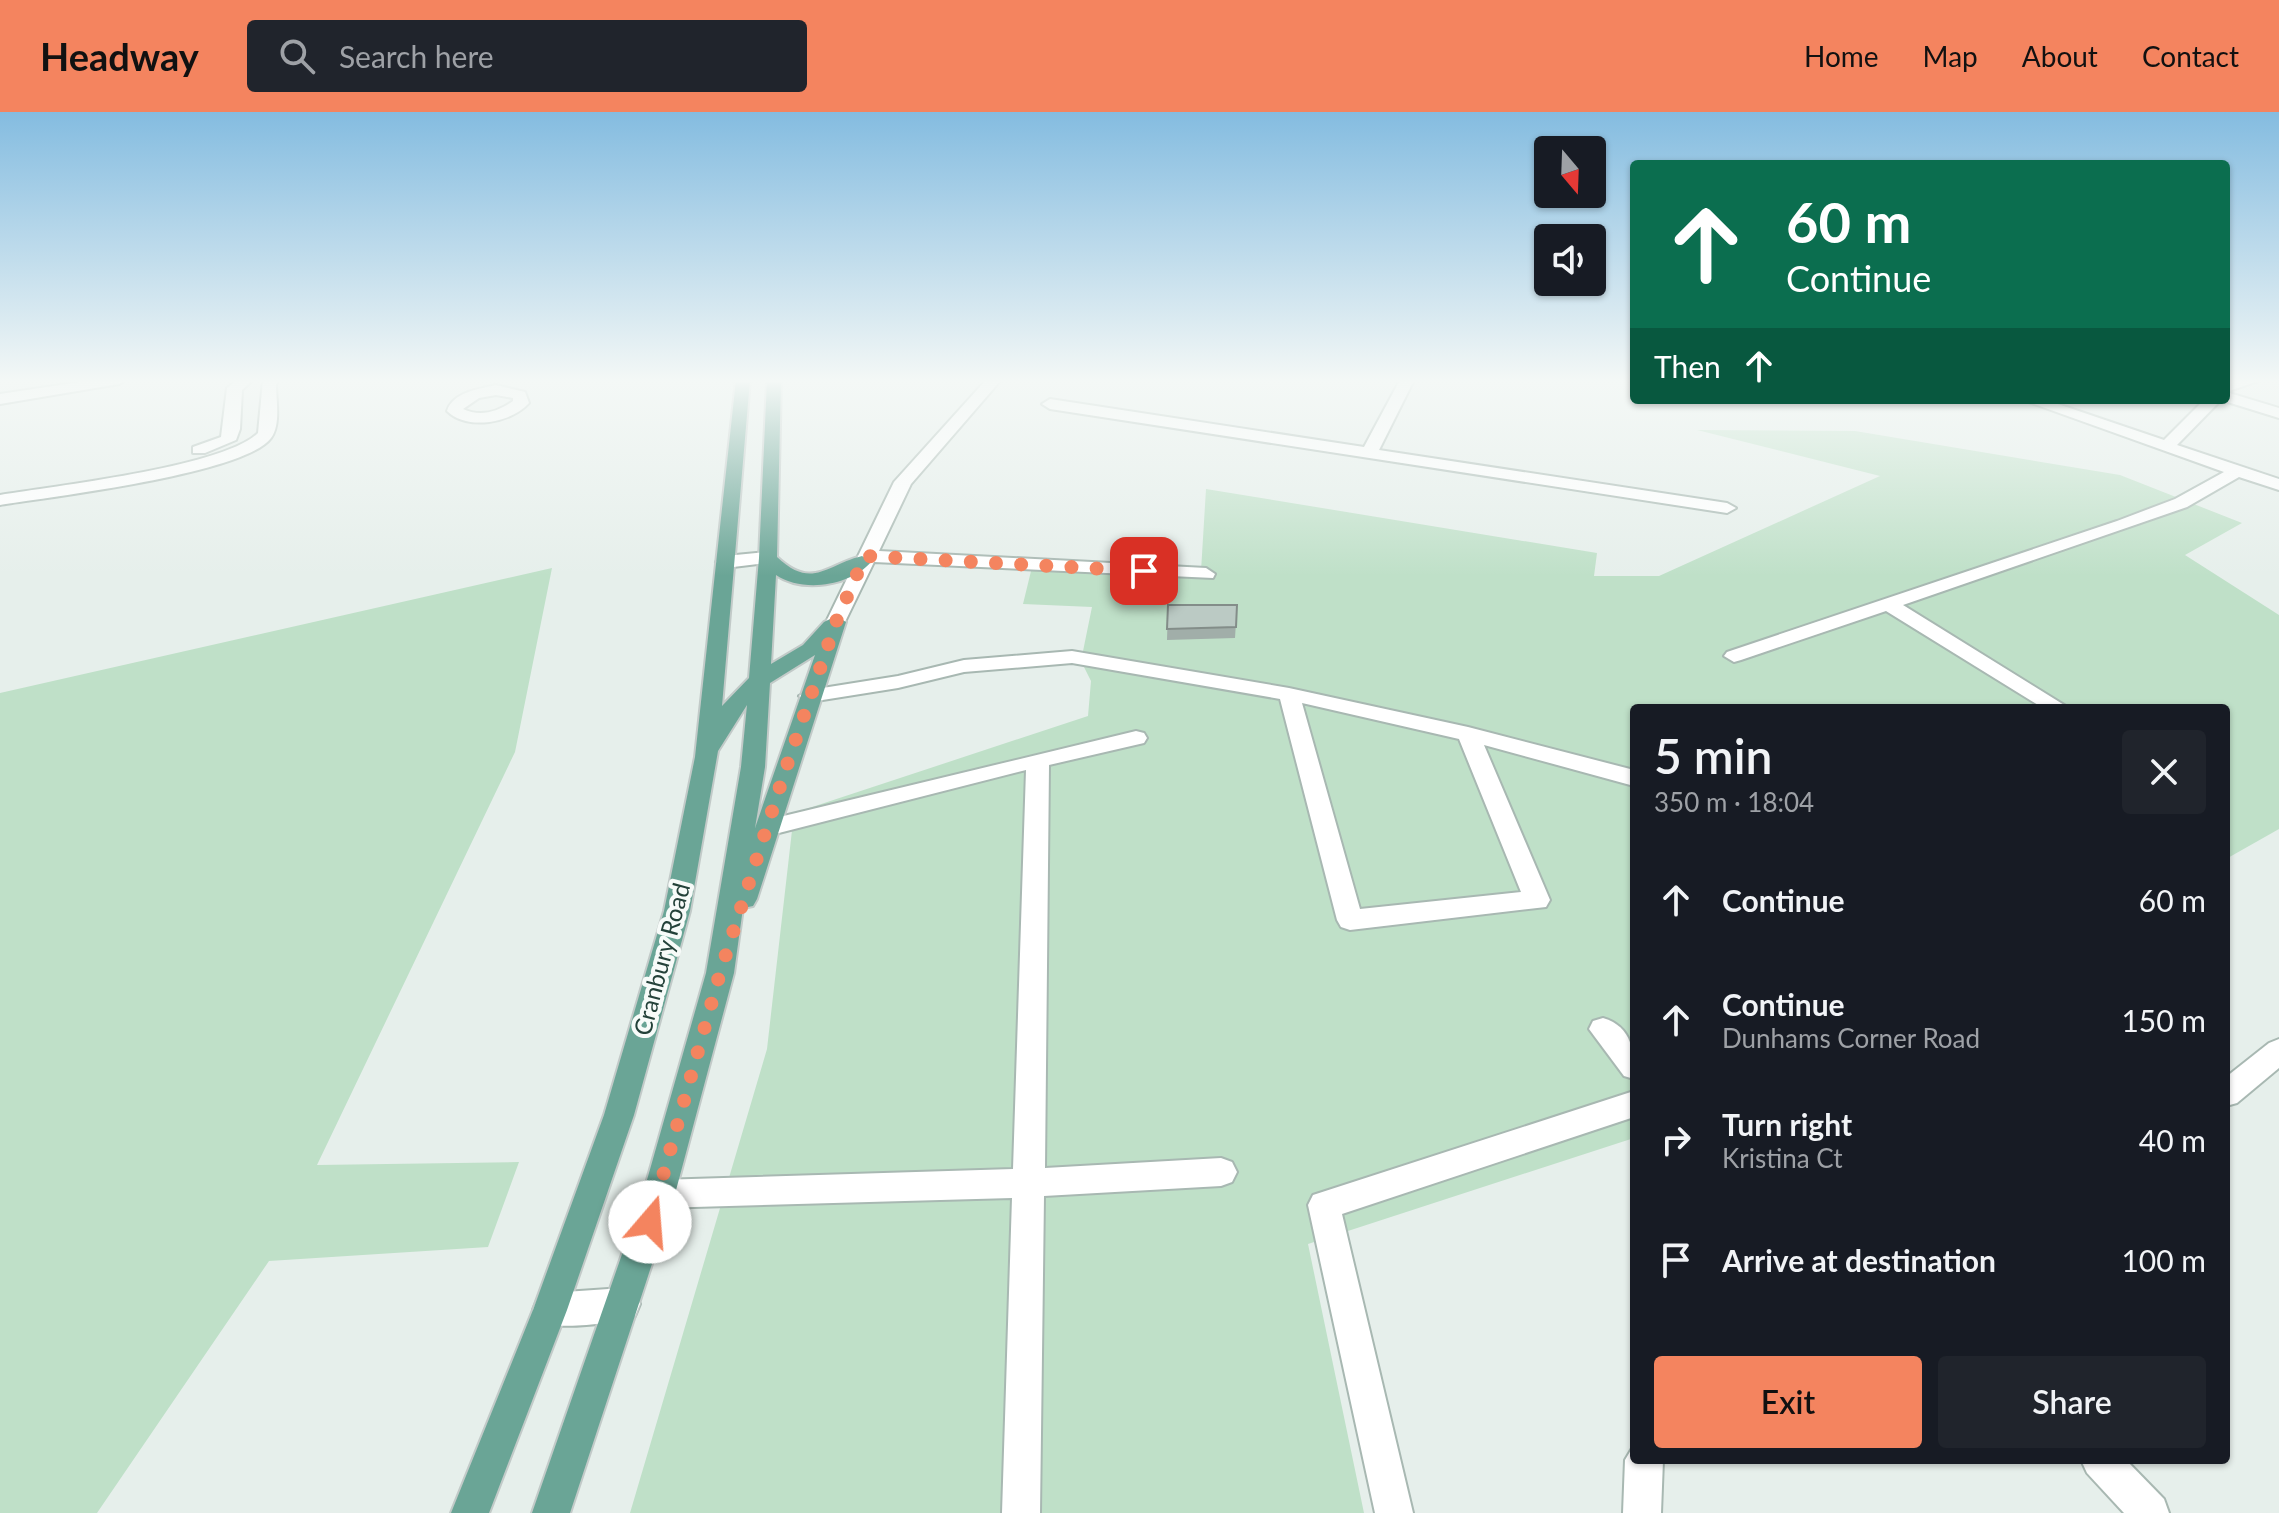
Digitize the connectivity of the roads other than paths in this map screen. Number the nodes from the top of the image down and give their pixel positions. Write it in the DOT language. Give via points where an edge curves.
graph roads {
  1 [pos="216,445"];
  2 [pos="220,445"];
  3 [pos="257,445"];
  4 [pos="737,445"];
  5 [pos="772,445"];
  6 [pos="936,445"];
  7 [pos="1319,445"];
  8 [pos="1373,445"];
  9 [pos="2167,446"];
  10 [pos="244,450"];
  11 [pos="1369,453"];
  12 [pos="2237,471"];
  13 [pos="2279,485"];
  14 [pos="0,486"];
  15 [pos="0,500"];
  16 [pos="1727,508"];
  17 [pos="768,558"];
  18 [pos="864,559"];
  19 [pos="725,562"];
  20 [pos="1206,574"];
  21 [pos="1887,604"];
  22 [pos="836,622"];
  23 [pos="1734,656"];
  24 [pos="758,681"];
  25 [pos="1289,694"];
  26 [pos="810,696"];
  27 [pos="2051,704"];
  28 [pos="1468,734"];
  29 [pos="1136,738"];
  30 [pos="706,757"];
  31 [pos="1038,760"];
  32 [pos="1630,777"];
  33 [pos="767,828"];
  34 [pos="720,973"];
  35 [pos="1603,1029"];
  36 [pos="2279,1051"];
  37 [pos="1630,1062"];
  38 [pos="2230,1091"];
  39 [pos="1630,1105"];
  40 [pos="1221,1172"];
  41 [pos="1029,1183"];
  42 [pos="659,1194"];
  43 [pos="623,1304"];
  44 [pos="550,1310"];
  45 [pos="1644,1464"];
  46 [pos="2104,1464"];
  47 [pos="470,1513"];
  48 [pos="551,1513"];
  49 [pos="1021,1513"];
  50 [pos="1394,1513"];
  51 [pos="1642,1513"];
  52 [pos="2150,1513"];
  1 -- 14 [label="street"];
  2 -- 10 [label="street"];
  3 -- 10 [label="street"];
  4 -- 19 [label="main road, Cranbury Road"];
  5 -- 17 [label="main road"];
  6 -- 18 [label="street" via="903,482"];
  7 -- 11 [label="street"];
  8 -- 11 [label="street"];
  9 -- 12 [label="street"];
  10 -- 15 [label="street" via="197,464"];
  11 -- 16 [label="street"];
  12 -- 13 [label="street"];
  12 -- 21 [label="street" via="2181,503"];
  17 -- 18 [label="main road" via="793,579 812,581 837,575"];
  17 -- 19 [label="street"];
  17 -- 24 [label="main road"];
  18 -- 20 [label="street"];
  18 -- 22 [label="street"];
  19 -- 30 [label="main road, Cranbury Road"];
  21 -- 23 [label="street"];
  21 -- 27 [label="street"];
  22 -- 24 [label="main road" via="810,649"];
  22 -- 26 [label="main road"];
  24 -- 30 [label="main road" via="729,711"];
  24 -- 34 [label="main road" via="753,767"];
  25 -- 26 [label="street" via="1072,657 964,666"];
  25 -- 28 [label="street"];
  25 -- 28 [label="street" via="1350,920 1537,900"];
  26 -- 33 [label="main road"];
  28 -- 32 [label="street"];
  29 -- 31 [label="street"];
  30 -- 44 [label="main road, Cranbury Road" via="669,940 619,1115"];
  31 -- 33 [label="street"];
  31 -- 41 [label="street"];
  33 -- 34 [label="main road"];
  34 -- 42 [label="main road"];
  35 -- 37 [label="street"];
  36 -- 38 [label="street"];
  39 -- 50 [label="street" via="1324,1205"];
  40 -- 41 [label="street"];
  41 -- 42 [label="street"];
  41 -- 49 [label="street"];
  42 -- 43 [label="main road"];
  43 -- 44 [label="street"];
  43 -- 48 [label="main road"];
  44 -- 47 [label="main road, Cranbury Road"];
  45 -- 51 [label="street"];
  46 -- 52 [label="street"];
}
